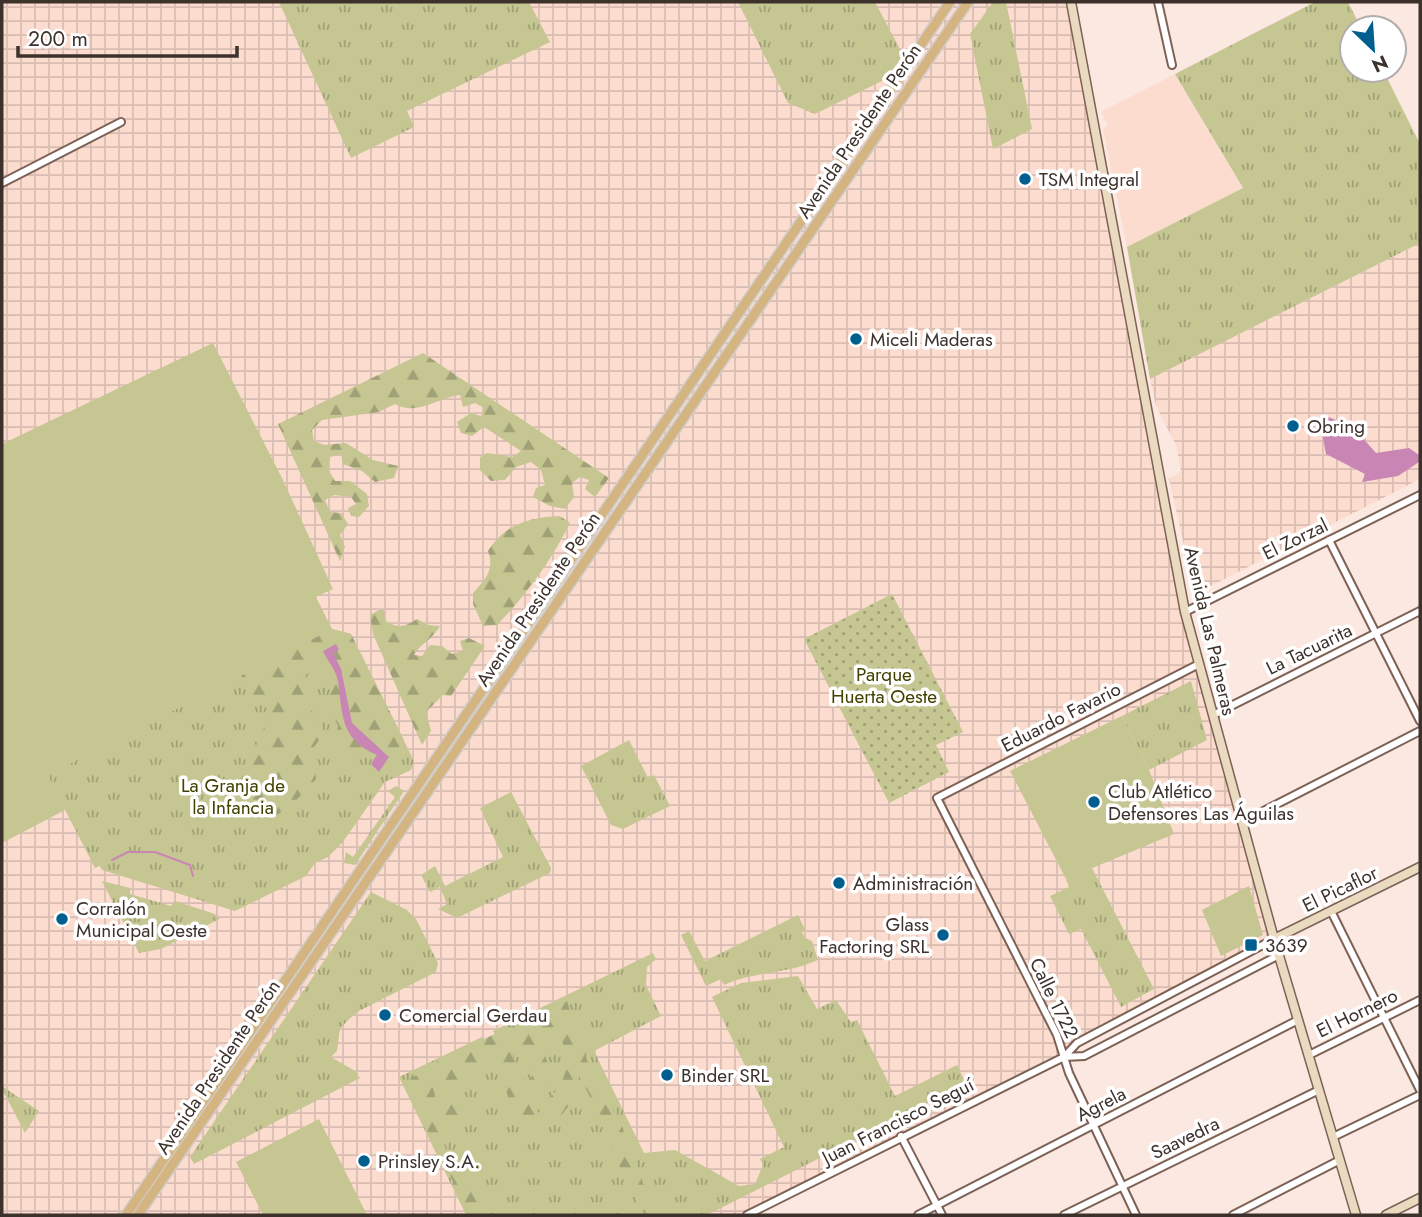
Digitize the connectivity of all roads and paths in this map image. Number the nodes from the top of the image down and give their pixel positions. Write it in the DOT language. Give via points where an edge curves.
graph roads {
  1 [pos="950,2"];
  2 [pos="968,2"];
  3 [pos="1071,2"];
  4 [pos="1158,2"];
  5 [pos="1172,65"];
  6 [pos="121,122"];
  7 [pos="2,183"];
  8 [pos="1420,495"];
  9 [pos="1329,540"];
  10 [pos="1420,611"];
  11 [pos="1185,612"];
  12 [pos="1376,633"];
  13 [pos="1199,664"];
  14 [pos="1213,715"];
  15 [pos="1420,721"];
  16 [pos="1420,731"];
  17 [pos="937,798"];
  18 [pos="1242,822"];
  19 [pos="1420,867"];
  20 [pos="1331,911"];
  21 [pos="1274,939"];
  22 [pos="1279,955"];
  23 [pos="1420,1000"];
  24 [pos="1384,1018"];
  25 [pos="1298,1020"];
  26 [pos="1309,1055"];
  27 [pos="1064,1057"];
  28 [pos="1319,1090"];
  29 [pos="1420,1093"];
  30 [pos="1095,1125"];
  31 [pos="901,1136"];
  32 [pos="1333,1137"];
  33 [pos="1340,1160"];
  34 [pos="1124,1185"];
  35 [pos="1420,1198"];
  36 [pos="937,1205"];
  37 [pos="126,1215"];
  38 [pos="138,1215"];
  39 [pos="747,1215"];
  40 [pos="918,1215"];
  41 [pos="942,1215"];
  42 [pos="1064,1215"];
  43 [pos="1136,1215"];
  44 [pos="1233,1215"];
  45 [pos="1356,1215"];
  46 [pos="1386,1215"];
  1 -- 37 [label="main road, Avenida Presidente Perón"];
  2 -- 38 [label="main road, Avenida Presidente Perón"];
  3 -- 11 [label="main road, Avenida Las Palmeras"];
  4 -- 5 [label="street"];
  6 -- 7 [label="street"];
  8 -- 9 [label="street, El Zorzal"];
  9 -- 11 [label="street, El Zorzal"];
  9 -- 12 [label="street"];
  10 -- 12 [label="street, La Tacuarita"];
  11 -- 13 [label="main road, Avenida Las Palmeras"];
  12 -- 14 [label="street, La Tacuarita"];
  12 -- 15 [label="street"];
  13 -- 14 [label="main road, Avenida Las Palmeras"];
  13 -- 17 [label="street, Eduardo Favario"];
  14 -- 18 [label="main road, Avenida Las Palmeras"];
  16 -- 18 [label="street"];
  17 -- 27 [label="street, Calle 1722"];
  18 -- 21 [label="main road, Avenida Las Palmeras"];
  19 -- 20 [label="main road, El Picaflor"];
  20 -- 21 [label="main road, El Picaflor"];
  20 -- 24 [label="street"];
  21 -- 22 [label="main road, Avenida Las Palmeras"];
  21 -- 27 [label="street" via="1077,1043"];
  22 -- 25 [label="main road, Avenida Las Palmeras"];
  22 -- 27 [label="street" via="1084,1056"];
  23 -- 24 [label="street, El Hornero"];
  24 -- 26 [label="street, El Hornero"];
  24 -- 29 [label="street"];
  25 -- 26 [label="main road, Avenida Las Palmeras"];
  25 -- 30 [label="street, Agrela"];
  26 -- 28 [label="main road, Avenida Las Palmeras"];
  27 -- 30 [label="street, Calle 1722"];
  27 -- 31 [label="street, Juan Francisco Seguí"];
  28 -- 32 [label="main road, Avenida Las Palmeras"];
  28 -- 34 [label="street, Saavedra"];
  29 -- 32 [label="street"];
  30 -- 34 [label="street, Calle 1722"];
  30 -- 36 [label="street, Agrela"];
  31 -- 36 [label="street"];
  31 -- 39 [label="street, Juan Francisco Seguí"];
  32 -- 33 [label="main road, Avenida Las Palmeras"];
  33 -- 44 [label="street"];
  33 -- 45 [label="main road, Avenida Las Palmeras"];
  34 -- 42 [label="street, Saavedra"];
  34 -- 43 [label="street, Calle 1722"];
  35 -- 46 [label="main road"];
  36 -- 40 [label="street, Agrela"];
  36 -- 41 [label="street"];
}
